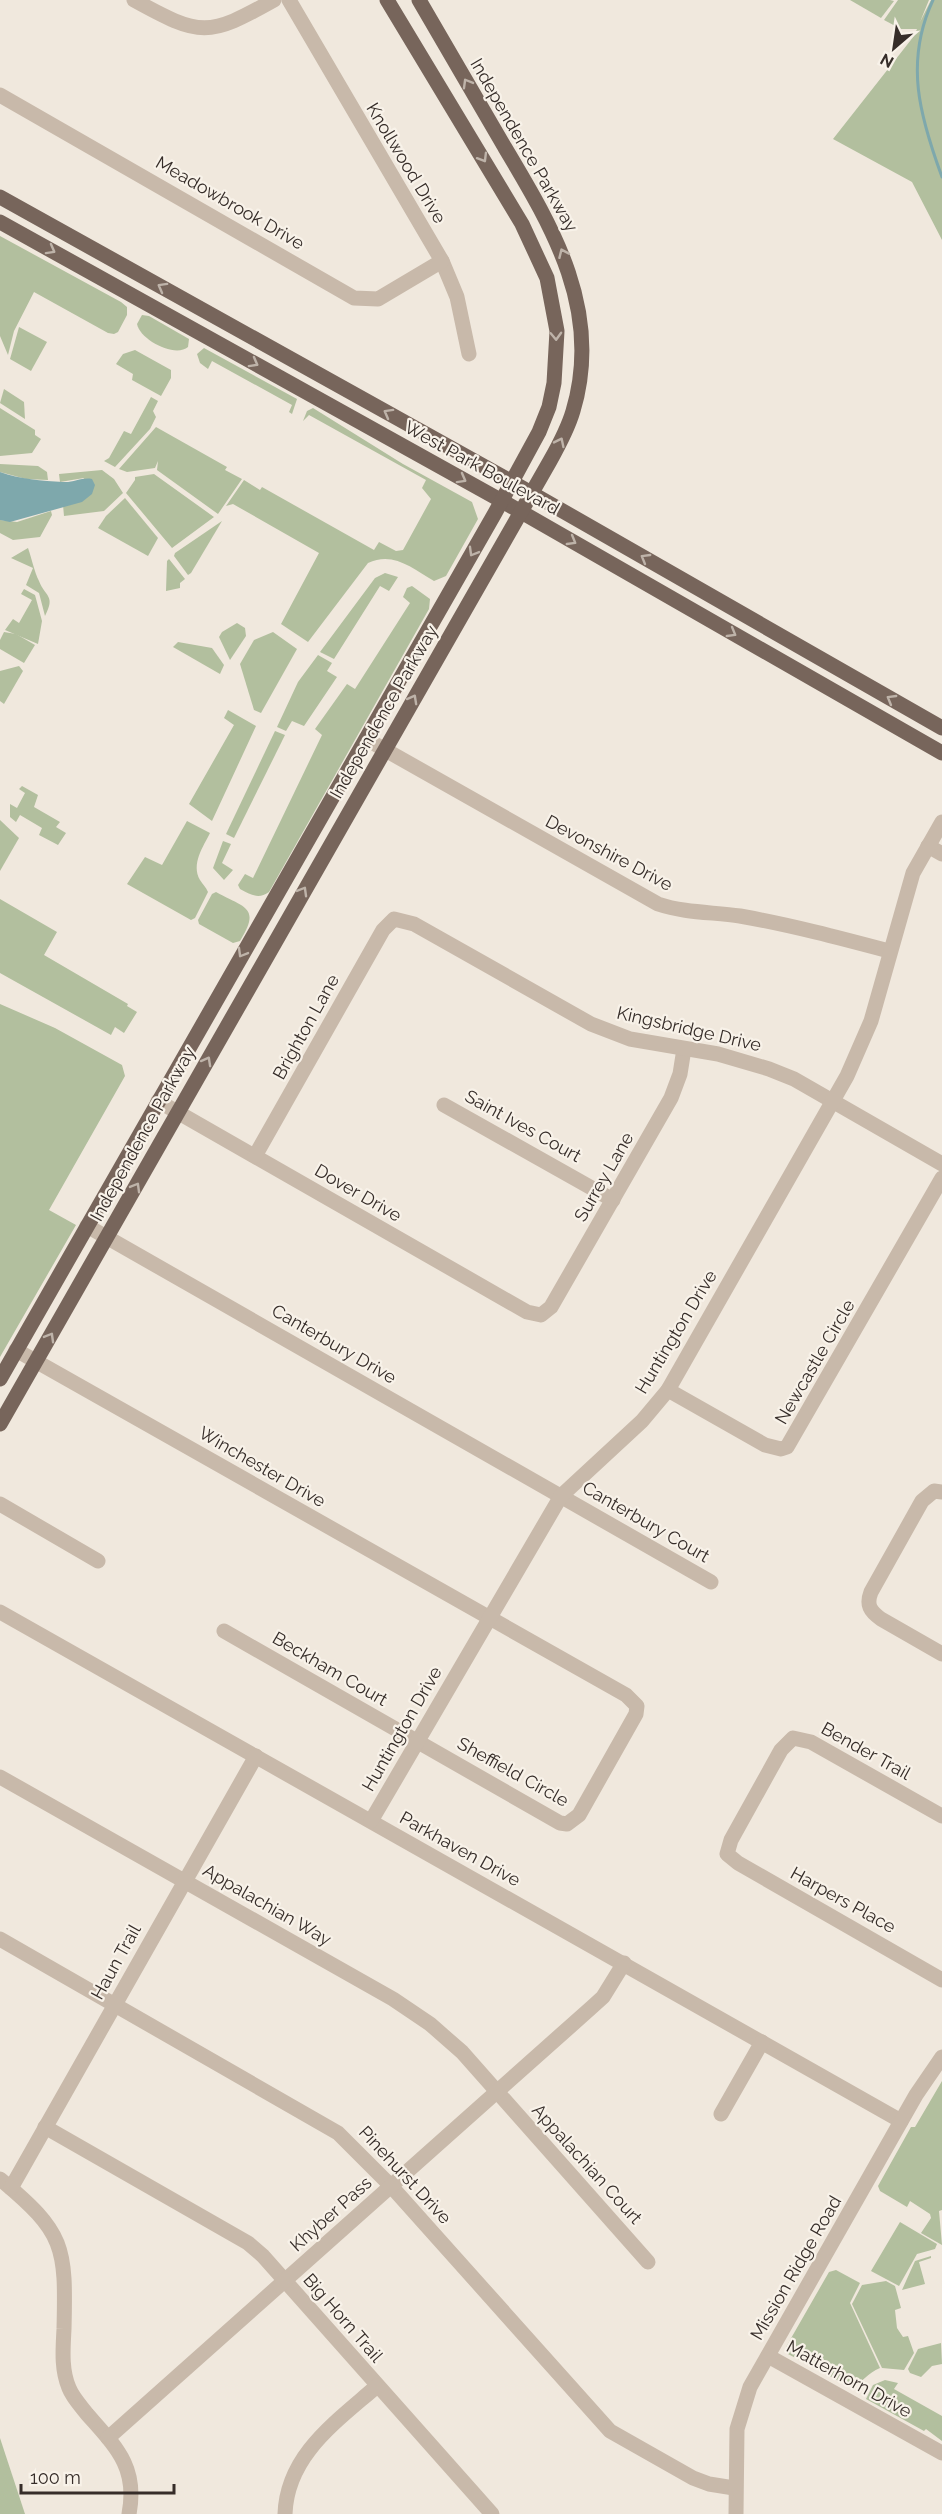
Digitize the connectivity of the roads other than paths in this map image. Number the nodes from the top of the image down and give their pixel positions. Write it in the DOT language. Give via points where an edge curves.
graph roads {
  1 [pos="134,0"];
  2 [pos="274,0"];
  3 [pos="289,0"];
  4 [pos="387,0"];
  5 [pos="418,0"];
  6 [pos="0,95"];
  7 [pos="0,197"];
  8 [pos="0,222"];
  9 [pos="442,261"];
  10 [pos="469,354"];
  11 [pos="512,483"];
  12 [pos="531,493"];
  13 [pos="502,501"];
  14 [pos="521,512"];
  15 [pos="447,596"];
  16 [pos="466,608"];
  17 [pos="942,728"];
  18 [pos="366,739"];
  19 [pos="385,750"];
  20 [pos="942,753"];
  21 [pos="942,822"];
  22 [pos="928,846"];
  23 [pos="942,854"];
  24 [pos="394,919"];
  25 [pos="889,951"];
  26 [pos="684,1049"];
  27 [pos="158,1101"];
  28 [pos="833,1101"];
  29 [pos="444,1105"];
  30 [pos="178,1112"];
  31 [pos="255,1156"];
  32 [pos="942,1164"];
  33 [pos="942,1178"];
  34 [pos="613,1200"];
  35 [pos="87,1226"];
  36 [pos="107,1237"];
  37 [pos="541,1315"];
  38 [pos="16,1350"];
  39 [pos="36,1360"];
  40 [pos="0,1379"];
  41 [pos="668,1390"];
  42 [pos="0,1424"];
  43 [pos="942,1492"];
  44 [pos="561,1496"];
  45 [pos="0,1504"];
  46 [pos="98,1561"];
  47 [pos="711,1582"];
  48 [pos="0,1612"];
  49 [pos="488,1618"];
  50 [pos="224,1631"];
  51 [pos="942,1653"];
  52 [pos="417,1742"];
  53 [pos="256,1756"];
  54 [pos="0,1776"];
  55 [pos="942,1816"];
  56 [pos="371,1821"];
  57 [pos="727,1854"];
  58 [pos="185,1881"];
  59 [pos="0,1939"];
  60 [pos="624,1963"];
  61 [pos="942,1980"];
  62 [pos="115,2004"];
  63 [pos="762,2042"];
  64 [pos="942,2057"];
  65 [pos="497,2091"];
  66 [pos="721,2114"];
  67 [pos="901,2121"];
  68 [pos="45,2127"];
  69 [pos="6,2183"];
  70 [pos="390,2186"];
  71 [pos="648,2262"];
  72 [pos="285,2280"];
  73 [pos="768,2356"];
  74 [pos="377,2386"];
  75 [pos="108,2438"];
  76 [pos="942,2453"];
  77 [pos="735,2488"];
  78 [pos="129,2514"];
  79 [pos="285,2514"];
  80 [pos="492,2514"];
  81 [pos="735,2514"];
  1 -- 2 [label="street" via="175,23 198,29 228,25"];
  3 -- 9 [label="street, Knollwood Drive"];
  4 -- 11 [label="main road, Independence Parkway, one-way" via="522,224 547,278 557,331 554,383 539,432"];
  12 -- 5 [label="main road, Independence Parkway, one-way" via="562,439 578,390 581,333 575,294 566,260 545,215"];
  6 -- 9 [label="street, Meadowbrook Drive" via="354,298 378,298"];
  11 -- 7 [label="main road, West Park Boulevard, one-way"];
  8 -- 13 [label="main road, West Park Boulevard, one-way"];
  9 -- 10 [label="street, Knollwood Drive" via="457,297"];
  11 -- 12 [label="main road, West Park Boulevard"];
  11 -- 13 [label="main road, Independence Parkway"];
  12 -- 14 [label="main road, Independence Parkway"];
  17 -- 12 [label="main road, West Park Boulevard, one-way"];
  13 -- 14 [label="main road, West Park Boulevard"];
  13 -- 15 [label="main road, Independence Parkway, one-way"];
  14 -- 16 [label="main road, Independence Parkway"];
  14 -- 20 [label="main road, West Park Boulevard, one-way"];
  15 -- 16 [label="main road"];
  15 -- 18 [label="main road, Independence Parkway"];
  19 -- 16 [label="main road, Independence Parkway, one-way"];
  18 -- 19 [label="street, Devonshire Drive"];
  18 -- 27 [label="main road, Independence Parkway, one-way"];
  19 -- 25 [label="street, Devonshire Drive" via="658,904 790,925"];
  30 -- 19 [label="main road, Independence Parkway, one-way"];
  21 -- 22 [label="street, Huntington Drive"];
  22 -- 23 [label="street"];
  22 -- 25 [label="street, Huntington Drive" via="905,892"];
  24 -- 26 [label="street, Kingsbridge Drive" via="414,924 591,1024 630,1040"];
  24 -- 31 [label="street, Brighton Lane" via="383,930"];
  25 -- 28 [label="street, Huntington Drive" via="865,1036"];
  26 -- 28 [label="street, Kingsbridge Drive" via="769,1069"];
  26 -- 34 [label="street, Surrey Lane" via="671,1098"];
  27 -- 30 [label="street, Dover Drive"];
  27 -- 35 [label="main road, Independence Parkway"];
  28 -- 32 [label="street, Kingsbridge Drive"];
  28 -- 41 [label="street, Huntington Drive"];
  29 -- 34 [label="street, Saint Ives Court"];
  30 -- 31 [label="street, Dover Drive"];
  36 -- 30 [label="main road, Independence Parkway, one-way"];
  31 -- 37 [label="street, Dover Drive" via="527,1312"];
  33 -- 41 [label="street, Newcastle Circle" via="787,1447 765,1445"];
  34 -- 37 [label="street, Surrey Lane" via="550,1307"];
  35 -- 36 [label="street, Canterbury Drive"];
  35 -- 38 [label="main road, Independence Parkway"];
  39 -- 36 [label="main road, Independence Parkway, one-way"];
  36 -- 44 [label="street, Canterbury Drive"];
  38 -- 39 [label="street, Winchester Drive"];
  38 -- 40 [label="main road, Independence Parkway"];
  39 -- 42 [label="main road, Independence Parkway"];
  39 -- 49 [label="street, Winchester Drive"];
  41 -- 44 [label="street, Huntington Drive" via="642,1420"];
  43 -- 51 [label="street" via="934,1491 922,1501 868,1605 872,1613"];
  44 -- 47 [label="street, Canterbury Court"];
  44 -- 49 [label="street, Huntington Drive"];
  45 -- 46 [label="street"];
  48 -- 53 [label="street, Parkhaven Drive"];
  49 -- 52 [label="street, Huntington Drive"];
  49 -- 52 [label="street, Sheffield Circle" via="633,1700 636,1714 628,1732 579,1815 567,1824"];
  50 -- 52 [label="street, Beckham Court"];
  52 -- 56 [label="street, Huntington Drive"];
  53 -- 56 [label="street, Parkhaven Drive"];
  53 -- 58 [label="street, Haun Trail"];
  54 -- 58 [label="street, Appalachian Way"];
  55 -- 57 [label="street, Bender Trail" via="812,1742 793,1738 781,1749"];
  56 -- 60 [label="street, Parkhaven Drive"];
  57 -- 61 [label="street, Harpers Place"];
  58 -- 62 [label="street, Haun Trail"];
  58 -- 65 [label="street, Appalachian Way" via="393,1999 462,2052"];
  59 -- 62 [label="street, Pinehurst Drive"];
  60 -- 63 [label="street, Parkhaven Drive"];
  60 -- 65 [label="street, Khyber Pass" via="598,2002"];
  62 -- 68 [label="street, Haun Trail"];
  62 -- 70 [label="street, Pinehurst Drive" via="325,2124 350,2143"];
  63 -- 66 [label="street"];
  63 -- 67 [label="street, Parkhaven Drive"];
  64 -- 67 [label="street, Mission Ridge Road"];
  65 -- 70 [label="street, Khyber Pass"];
  65 -- 71 [label="street, Appalachian Court"];
  67 -- 73 [label="street, Mission Ridge Road"];
  68 -- 69 [label="street, Haun Trail"];
  68 -- 72 [label="street, Big Horn Trail" via="234,2233"];
  69 -- 75 [label="street" via="46,2222 61,2251 65,2376 78,2403"];
  70 -- 72 [label="street, Khyber Pass"];
  70 -- 77 [label="street, Pinehurst Drive" via="610,2431 693,2478"];
  72 -- 74 [label="street, Big Horn Trail"];
  72 -- 75 [label="street, Khyber Pass"];
  73 -- 76 [label="street, Matterhorn Drive"];
  73 -- 77 [label="street, Mission Ridge Road" via="740,2413"];
  74 -- 79 [label="street" via="308,2450 289,2484"];
  74 -- 80 [label="street, Big Horn Trail"];
  75 -- 78 [label="street" via="124,2459 132,2479"];
  77 -- 81 [label="street, Mission Ridge Road"];
}
